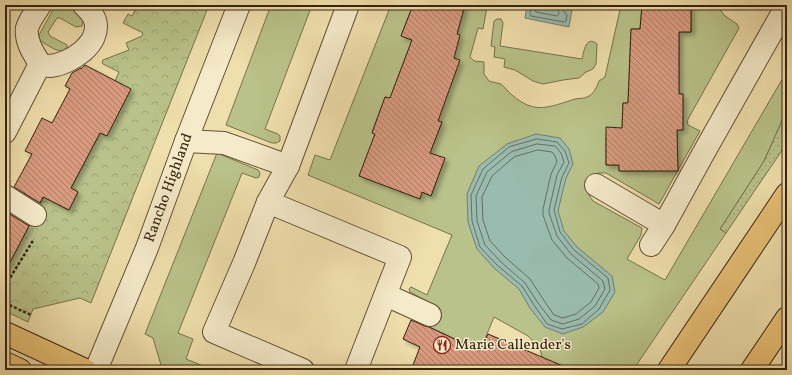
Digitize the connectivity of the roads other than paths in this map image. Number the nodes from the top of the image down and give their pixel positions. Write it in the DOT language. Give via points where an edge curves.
graph roads {
  1 [pos="40,5"];
  2 [pos="84,5"];
  3 [pos="240,5"];
  4 [pos="348,5"];
  5 [pos="787,5"];
  6 [pos="40,64"];
  7 [pos="5,132"];
  8 [pos="186,141"];
  9 [pos="288,166"];
  10 [pos="596,185"];
  11 [pos="787,194"];
  12 [pos="5,196"];
  13 [pos="268,202"];
  14 [pos="35,215"];
  15 [pos="664,225"];
  16 [pos="651,245"];
  17 [pos="386,295"];
  18 [pos="430,315"];
  19 [pos="787,318"];
  20 [pos="5,333"];
  21 [pos="5,364"];
  22 [pos="20,370"];
  23 [pos="85,370"];
  24 [pos="96,370"];
  25 [pos="303,370"];
  26 [pos="356,370"];
  27 [pos="669,370"];
  28 [pos="752,370"];
  1 -- 6 [label="street" via="27,27 30,46"];
  2 -- 6 [label="street" via="94,18 96,26 94,37 85,50 60,64"];
  3 -- 8 [label="street, Rancho Highland"];
  4 -- 9 [label="street"];
  5 -- 15 [label="street"];
  6 -- 7 [label="street"];
  8 -- 9 [label="street" via="224,143"];
  8 -- 24 [label="street, Rancho Highland" via="147,248"];
  9 -- 13 [label="street"];
  10 -- 15 [label="street"];
  11 -- 27 [label="main road"];
  12 -- 14 [label="street"];
  13 -- 17 [label="street" via="400,257"];
  13 -- 25 [label="street" via="214,332"];
  15 -- 16 [label="street"];
  17 -- 18 [label="street"];
  17 -- 26 [label="street"];
  19 -- 28 [label="main road"];
  20 -- 23 [label="main road"];
  21 -- 22 [label="main road"];
}
